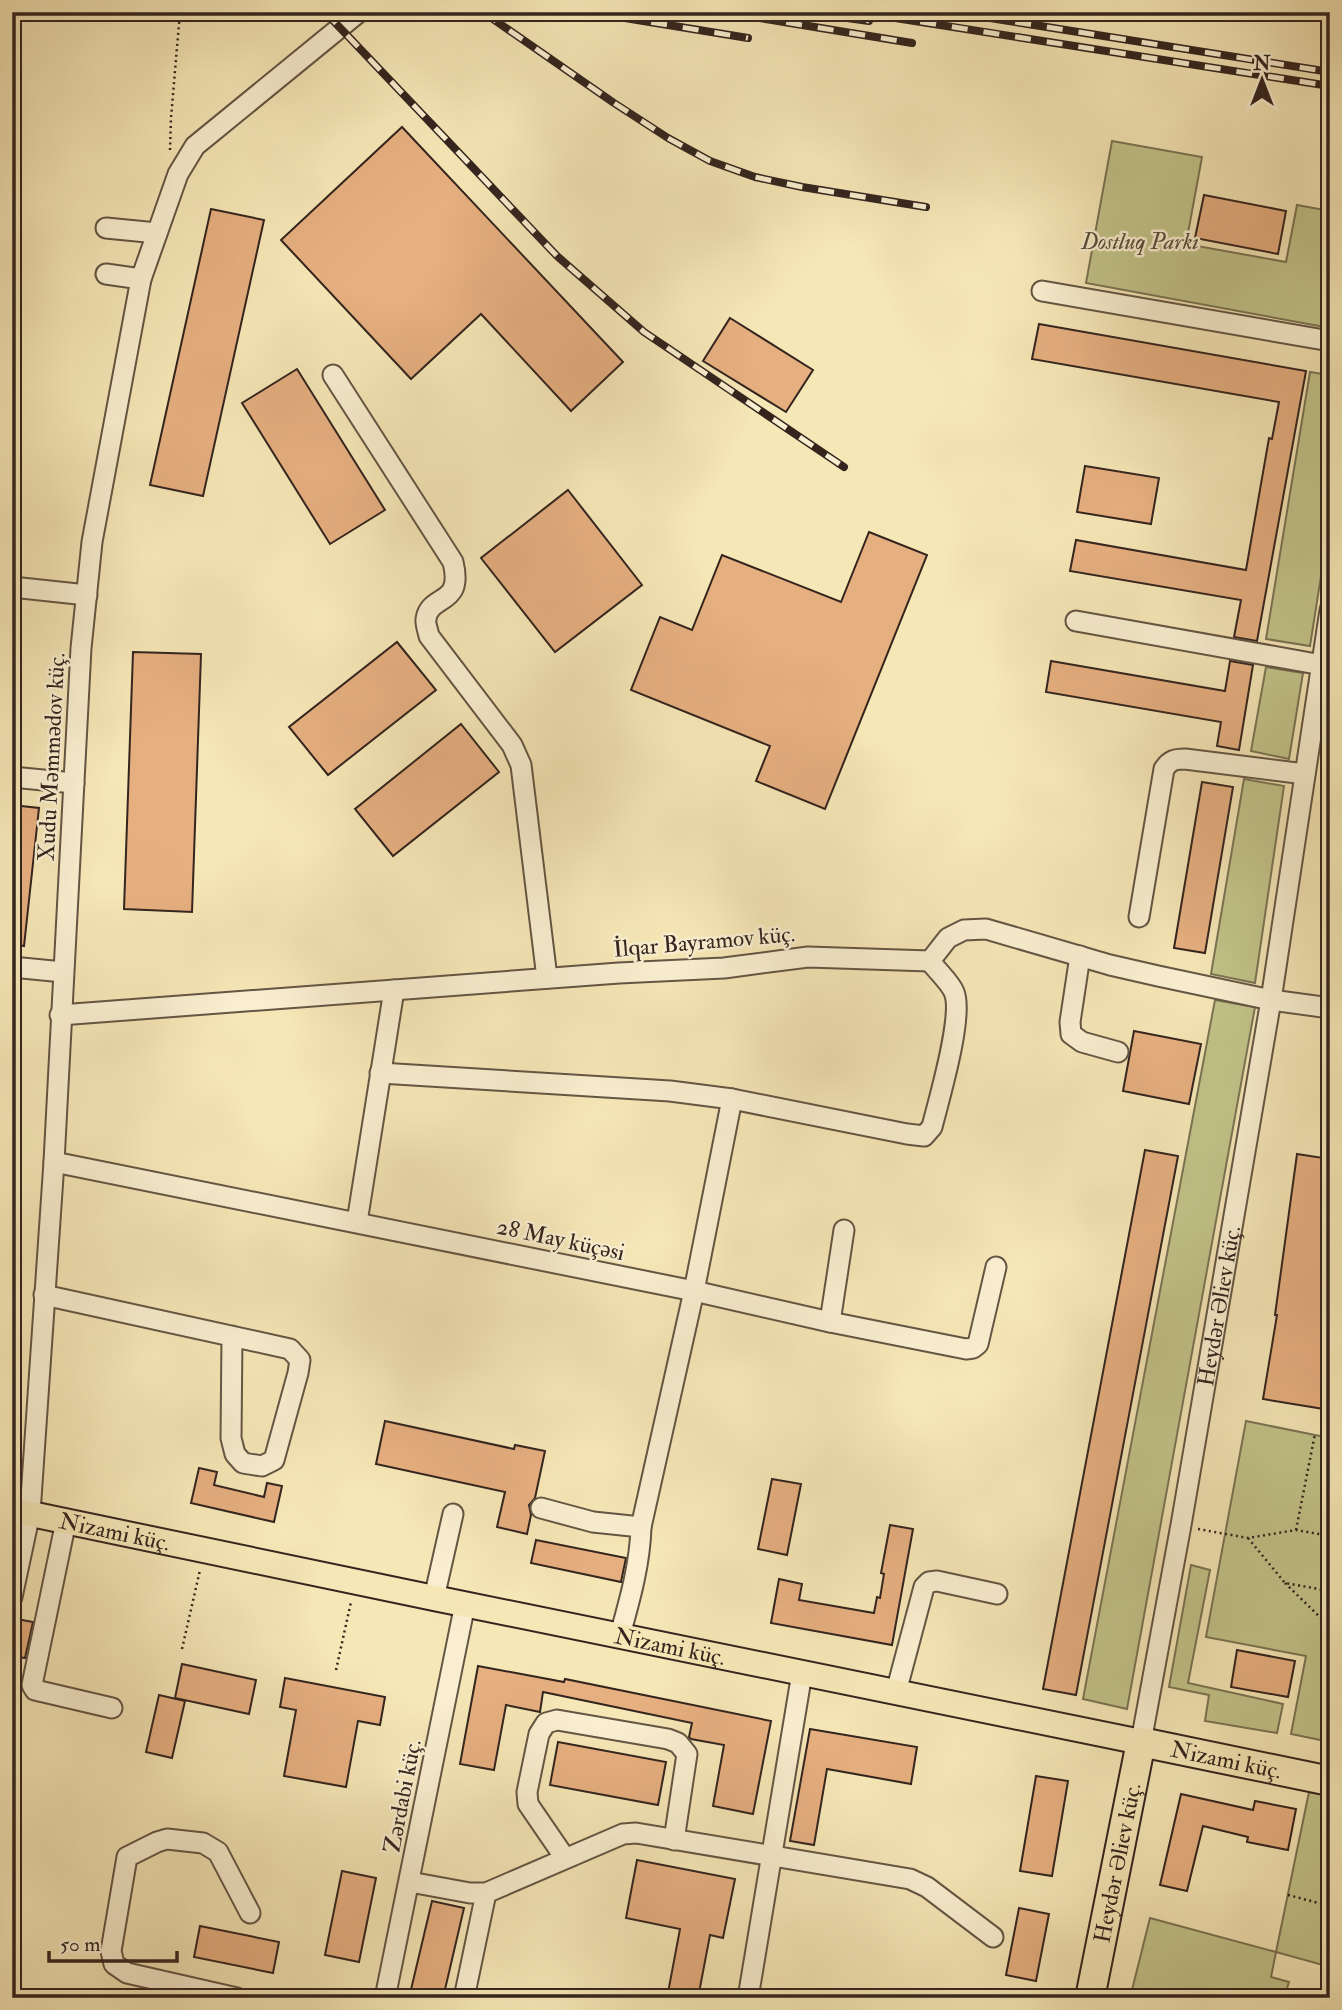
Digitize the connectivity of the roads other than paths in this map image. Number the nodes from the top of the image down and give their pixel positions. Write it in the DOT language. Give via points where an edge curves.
graph roads {
  1 [pos="359,12"];
  2 [pos="106,228"];
  3 [pos="157,233"];
  4 [pos="106,274"];
  5 [pos="141,279"];
  6 [pos="1042,291"];
  7 [pos="1330,341"];
  8 [pos="333,375"];
  9 [pos="12,587"];
  10 [pos="87,595"];
  11 [pos="1330,610"];
  12 [pos="1076,621"];
  13 [pos="1322,665"];
  14 [pos="1305,774"];
  15 [pos="12,777"];
  16 [pos="74,783"];
  17 [pos="1139,917"];
  18 [pos="1080,956"];
  19 [pos="930,961"];
  20 [pos="12,967"];
  21 [pos="63,971"];
  22 [pos="547,978"];
  23 [pos="394,990"];
  24 [pos="1271,1000"];
  25 [pos="1330,1008"];
  26 [pos="60,1015"];
  27 [pos="1118,1052"];
  28 [pos="380,1073"];
  29 [pos="732,1100"];
  30 [pos="54,1162"];
  31 [pos="358,1222"];
  32 [pos="844,1230"];
  33 [pos="996,1267"];
  34 [pos="694,1291"];
  35 [pos="44,1295"];
  36 [pos="830,1322"];
  37 [pos="232,1336"];
  38 [pos="541,1508"];
  39 [pos="21,1511"];
  40 [pos="453,1514"];
  41 [pos="66,1521"];
  42 [pos="641,1527"];
  43 [pos="997,1594"];
  44 [pos="12,1597"];
  45 [pos="434,1598"];
  46 [pos="465,1604"];
  47 [pos="620,1635"];
  48 [pos="802,1673"];
  49 [pos="897,1692"];
  50 [pos="112,1709"];
  51 [pos="1141,1742"];
  52 [pos="1330,1781"];
  53 [pos="674,1840"];
  54 [pos="773,1857"];
  55 [pos="565,1858"];
  56 [pos="410,1882"];
  57 [pos="486,1893"];
  58 [pos="250,1913"];
  59 [pos="993,1937"];
  60 [pos="752,1997"];
  61 [pos="237,1998"];
  62 [pos="385,1998"];
  63 [pos="464,1998"];
  64 [pos="1090,1998"];
  1 -- 3 [label="street, Xudu Məmmədov küç." via="195,146 177,174"];
  2 -- 3 [label="street"];
  3 -- 5 [label="street, Xudu Məmmədov küç."];
  4 -- 5 [label="street"];
  5 -- 10 [label="street, Xudu Məmmədov küç." via="92,542"];
  6 -- 7 [label="street"];
  8 -- 22 [label="street" via="453,562 457,577 453,591 426,619 429,636 512,745 521,765"];
  9 -- 10 [label="street"];
  10 -- 16 [label="street, Xudu Məmmədov küç."];
  11 -- 13 [label="street, Heydər Əliev küç."];
  12 -- 13 [label="street"];
  13 -- 14 [label="street, Heydər Əliev küç."];
  14 -- 17 [label="street" via="1185,759 1169,762 1164,769"];
  14 -- 24 [label="street, Heydər Əliev küç."];
  15 -- 16 [label="street"];
  16 -- 21 [label="street, Xudu Məmmədov küç."];
  18 -- 19 [label="street" via="986,929 964,930 948,939"];
  18 -- 24 [label="street"];
  18 -- 27 [label="street" via="1071,1034 1082,1042"];
  19 -- 22 [label="street, İlqar Bayramov küç." via="808,957 724,968"];
  19 -- 29 [label="street" via="954,991 958,1009 932,1127 924,1136"];
  20 -- 21 [label="street"];
  21 -- 26 [label="street, Xudu Məmmədov küç."];
  22 -- 23 [label="street, İlqar Bayramov küç."];
  23 -- 26 [label="street, İlqar Bayramov küç."];
  23 -- 28 [label="street"];
  24 -- 25 [label="street"];
  24 -- 51 [label="street, Heydər Əliev küç."];
  26 -- 30 [label="street, Xudu Məmmədov küç."];
  28 -- 29 [label="street" via="670,1091"];
  28 -- 31 [label="street"];
  29 -- 34 [label="street"];
  30 -- 31 [label="street, 28 May küçəsi"];
  30 -- 35 [label="street, Xudu Məmmədov küç."];
  31 -- 34 [label="street, 28 May küçəsi"];
  32 -- 36 [label="street"];
  33 -- 36 [label="street, 28 May küçəsi" via="978,1344 973,1348"];
  34 -- 36 [label="street, 28 May küçəsi"];
  34 -- 42 [label="street"];
  35 -- 37 [label="street"];
  35 -- 39 [label="street, Xudu Məmmədov küç."];
  37 -- 37 [label="street" via="290,1349 300,1360 274,1460 262,1466 243,1463 231,1438"];
  38 -- 42 [label="street" via="593,1522"];
  39 -- 41 [label="main road, Nizami küç."];
  39 -- 44 [label="street, Xudu Məmmədov küç."];
  40 -- 45 [label="street"];
  41 -- 45 [label="main road, Nizami küç."];
  41 -- 50 [label="street" via="32,1685 36,1690"];
  42 -- 47 [label="street" via="636,1573"];
  43 -- 49 [label="street" via="929,1582"];
  45 -- 46 [label="main road, Nizami küç."];
  46 -- 47 [label="main road, Nizami küç."];
  46 -- 56 [label="street, Zərdabi küç."];
  47 -- 48 [label="main road, Nizami küç."];
  48 -- 49 [label="main road, Nizami küç."];
  48 -- 54 [label="street"];
  49 -- 51 [label="main road, Nizami küç."];
  51 -- 52 [label="highway, Nizami küç."];
  51 -- 64 [label="highway, Heydər Əliev küç."];
  53 -- 54 [label="street"];
  53 -- 55 [label="street" via="623,1834"];
  53 -- 55 [label="street" via="687,1754 678,1743 557,1720 547,1723 539,1734 527,1792 528,1804"];
  54 -- 59 [label="street" via="910,1879"];
  54 -- 60 [label="street"];
  55 -- 57 [label="street"];
  56 -- 57 [label="street"];
  56 -- 62 [label="street, Zərdabi küç."];
  57 -- 63 [label="street"];
  58 -- 61 [label="street" via="218,1852 203,1843 167,1839 127,1857 111,1951 114,1964 127,1973"];
}
